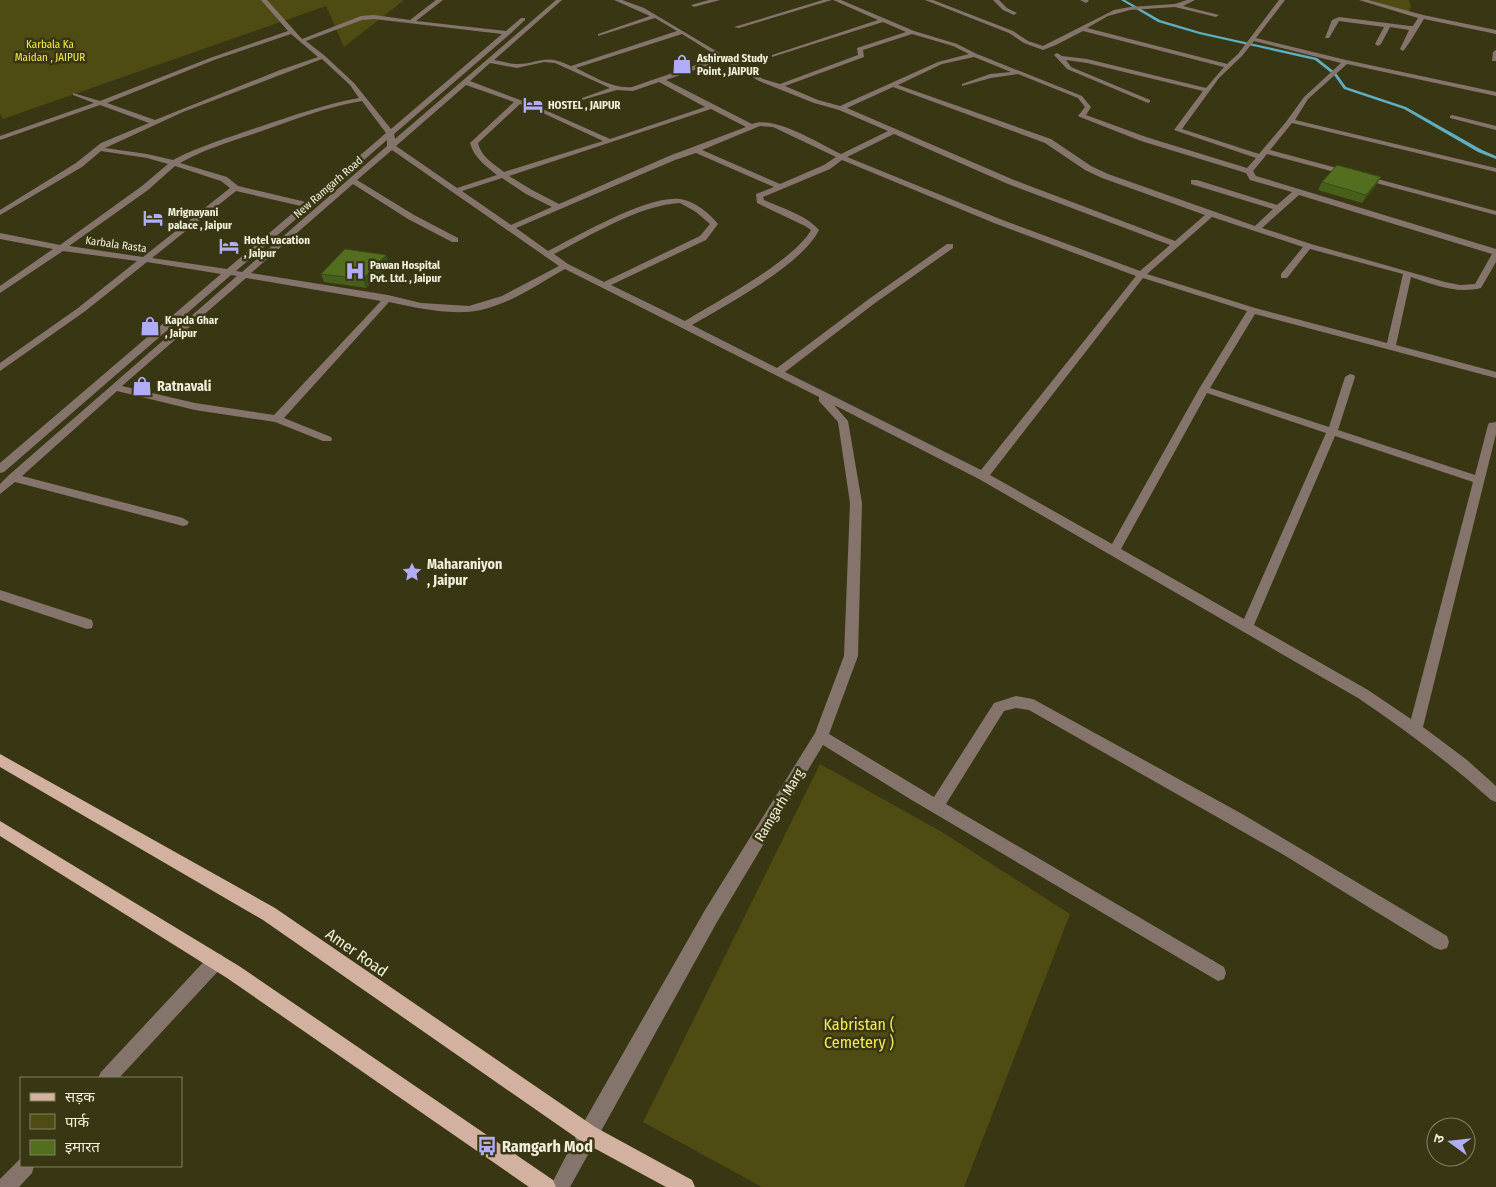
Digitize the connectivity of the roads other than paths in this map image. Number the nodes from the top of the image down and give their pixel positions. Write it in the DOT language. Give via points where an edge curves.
graph roads {
  1 [pos="264,0"];
  2 [pos="440,0"];
  3 [pos="546,0"];
  4 [pos="559,0"];
  5 [pos="616,0"];
  6 [pos="716,0"];
  7 [pos="830,0"];
  8 [pos="836,0"];
  9 [pos="928,0"];
  10 [pos="996,0"];
  11 [pos="1189,0"];
  12 [pos="1282,0"];
  13 [pos="1362,0"];
  14 [pos="694,5"];
  15 [pos="1178,6"];
  16 [pos="1014,13"];
  17 [pos="1216,15"];
  18 [pos="655,16"];
  19 [pos="1422,17"];
  20 [pos="884,20"];
  21 [pos="411,22"];
  22 [pos="1388,25"];
  23 [pos="736,27"];
  24 [pos="1413,28"];
  25 [pos="1082,29"];
  26 [pos="292,32"];
  27 [pos="682,32"];
  28 [pos="912,32"];
  29 [pos="1496,32"];
  30 [pos="508,33"];
  31 [pos="600,35"];
  32 [pos="1327,37"];
  33 [pos="301,41"];
  34 [pos="1251,41"];
  35 [pos="1378,44"];
  36 [pos="1043,48"];
  37 [pos="1403,50"];
  38 [pos="1496,52"];
  39 [pos="974,55"];
  40 [pos="774,56"];
  41 [pos="323,58"];
  42 [pos="723,58"];
  43 [pos="1061,58"];
  44 [pos="1494,60"];
  45 [pos="489,61"];
  46 [pos="1346,62"];
  47 [pos="1229,66"];
  48 [pos="570,68"];
  49 [pos="1019,73"];
  50 [pos="660,80"];
  51 [pos="465,82"];
  52 [pos="892,85"];
  53 [pos="964,85"];
  54 [pos="780,86"];
  55 [pos="616,88"];
  56 [pos="1207,90"];
  57 [pos="75,94"];
  58 [pos="1496,94"];
  59 [pos="363,99"];
  60 [pos="584,99"];
  61 [pos="519,100"];
  62 [pos="1148,101"];
  63 [pos="100,103"];
  64 [pos="711,107"];
  65 [pos="841,108"];
  66 [pos="1452,117"];
  67 [pos="1291,121"];
  68 [pos="154,122"];
  69 [pos="752,128"];
  70 [pos="1496,128"];
  71 [pos="894,131"];
  72 [pos="391,134"];
  73 [pos="0,138"];
  74 [pos="608,141"];
  75 [pos="391,146"];
  76 [pos="100,149"];
  77 [pos="696,150"];
  78 [pos="1262,154"];
  79 [pos="841,156"];
  80 [pos="174,163"];
  81 [pos="1496,170"];
  82 [pos="1249,171"];
  83 [pos="502,175"];
  84 [pos="352,180"];
  85 [pos="1194,182"];
  86 [pos="780,187"];
  87 [pos="235,188"];
  88 [pos="456,190"];
  89 [pos="1296,193"];
  90 [pos="309,205"];
  91 [pos="561,207"];
  92 [pos="1277,208"];
  93 [pos="0,213"];
  94 [pos="1211,214"];
  95 [pos="1496,214"];
  96 [pos="510,228"];
  97 [pos="1256,229"];
  98 [pos="0,236"];
  99 [pos="455,240"];
  100 [pos="1176,244"];
  101 [pos="950,246"];
  102 [pos="1308,246"];
  103 [pos="60,248"];
  104 [pos="1496,253"];
  105 [pos="548,254"];
  106 [pos="143,259"];
  107 [pos="565,266"];
  108 [pos="1408,273"];
  109 [pos="229,274"];
  110 [pos="1141,275"];
  111 [pos="243,276"];
  112 [pos="1284,276"];
  113 [pos="604,285"];
  114 [pos="0,290"];
  115 [pos="388,298"];
  116 [pos="1252,310"];
  117 [pos="685,324"];
  118 [pos="1391,346"];
  119 [pos="0,368"];
  120 [pos="778,372"];
  121 [pos="1496,375"];
  122 [pos="1350,377"];
  123 [pos="115,387"];
  124 [pos="1204,389"];
  125 [pos="818,392"];
  126 [pos="277,419"];
  127 [pos="1493,425"];
  128 [pos="1332,432"];
  129 [pos="327,439"];
  130 [pos="0,469"];
  131 [pos="983,476"];
  132 [pos="13,478"];
  133 [pos="1479,480"];
  134 [pos="0,490"];
  135 [pos="183,522"];
  136 [pos="1114,551"];
  137 [pos="0,594"];
  138 [pos="87,624"];
  139 [pos="1246,628"];
  140 [pos="1414,729"];
  141 [pos="821,736"];
  142 [pos="0,760"];
  143 [pos="1496,794"];
  144 [pos="937,806"];
  145 [pos="0,828"];
  146 [pos="1441,942"];
  147 [pos="216,961"];
  148 [pos="1218,973"];
  149 [pos="108,1077"];
  150 [pos="588,1134"];
  151 [pos="24,1167"];
  152 [pos="6,1187"];
  153 [pos="546,1187"];
  154 [pos="560,1187"];
  155 [pos="685,1187"];
  1 -- 26 [label="street"];
  2 -- 21 [label="street"];
  3 -- 30 [label="street, New Ramgarh Road"];
  4 -- 45 [label="street, New Ramgarh Road"];
  5 -- 18 [label="street"];
  6 -- 14 [label="street"];
  7 -- 23 [label="street"];
  8 -- 20 [label="street"];
  9 -- 36 [label="street"];
  10 -- 16 [label="street"];
  11 -- 15 [label="street"];
  12 -- 34 [label="street"];
  13 -- 19 [label="street"];
  15 -- 17 [label="street"];
  15 -- 25 [label="street" via="1131,9 1106,15"];
  18 -- 27 [label="street"];
  18 -- 31 [label="street"];
  19 -- 24 [label="street"];
  19 -- 29 [label="street"];
  20 -- 28 [label="street"];
  20 -- 40 [label="street"];
  21 -- 30 [label="street"];
  21 -- 33 [label="street" via="361,18"];
  22 -- 24 [label="street"];
  22 -- 32 [label="street" via="1339,18"];
  22 -- 35 [label="street"];
  24 -- 37 [label="street"];
  25 -- 36 [label="street"];
  25 -- 47 [label="street"];
  26 -- 33 [label="street"];
  26 -- 63 [label="street"];
  27 -- 42 [label="street"];
  27 -- 48 [label="street"];
  28 -- 39 [label="street" via="955,45"];
  28 -- 54 [label="street" via="859,49 862,56"];
  30 -- 72 [label="street, New Ramgarh Road"];
  33 -- 41 [label="street"];
  34 -- 46 [label="street"];
  34 -- 47 [label="street"];
  36 -- 43 [label="street"];
  38 -- 44 [label="street"];
  39 -- 49 [label="street"];
  39 -- 52 [label="street" via="940,64"];
  41 -- 59 [label="street" via="352,84"];
  41 -- 68 [label="street"];
  42 -- 50 [label="street"];
  42 -- 54 [label="street" via="761,80"];
  43 -- 56 [label="street"];
  43 -- 62 [label="street" via="1069,68"];
  45 -- 48 [label="street" via="517,66 551,60"];
  45 -- 51 [label="street, New Ramgarh Road"];
  46 -- 58 [label="street"];
  46 -- 67 [label="street" via="1306,98"];
  47 -- 56 [label="street"];
  48 -- 55 [label="street"];
  49 -- 53 [label="street" via="990,76"];
  49 -- 82 [label="street" via="1080,97 1088,107 1082,116 1100,124 1157,145"];
  50 -- 55 [label="street" via="632,89"];
  50 -- 64 [label="street"];
  51 -- 61 [label="street"];
  51 -- 75 [label="street, New Ramgarh Road"];
  52 -- 65 [label="street"];
  52 -- 94 [label="street" via="1048,141 1082,165 1105,176"];
  54 -- 65 [label="street" via="799,96"];
  55 -- 60 [label="street"];
  56 -- 78 [label="street" via="1178,130"];
  57 -- 63 [label="street"];
  59 -- 72 [label="street"];
  59 -- 80 [label="street" via="334,104 292,118 196,151"];
  61 -- 74 [label="street"];
  61 -- 83 [label="street" via="474,143 476,151"];
  63 -- 68 [label="street"];
  63 -- 73 [label="street"];
  64 -- 69 [label="street"];
  64 -- 74 [label="street"];
  65 -- 71 [label="street"];
  66 -- 70 [label="street"];
  67 -- 78 [label="street"];
  67 -- 81 [label="street"];
  68 -- 76 [label="street"];
  69 -- 77 [label="street"];
  69 -- 79 [label="street" via="760,124 774,125"];
  71 -- 79 [label="street"];
  71 -- 100 [label="street" via="1011,182"];
  72 -- 75 [label="street"];
  72 -- 90 [label="street, New Ramgarh Road"];
  74 -- 83 [label="street"];
  75 -- 84 [label="street, New Ramgarh Road"];
  75 -- 88 [label="street"];
  76 -- 80 [label="street"];
  76 -- 93 [label="street"];
  77 -- 86 [label="street"];
  77 -- 91 [label="street"];
  78 -- 82 [label="street"];
  78 -- 95 [label="street"];
  79 -- 86 [label="street" via="827,166"];
  79 -- 110 [label="street" via="997,221"];
  80 -- 87 [label="street" via="224,179"];
  80 -- 103 [label="street" via="145,188"];
  82 -- 89 [label="street" via="1253,178"];
  83 -- 88 [label="street"];
  83 -- 91 [label="street"];
  84 -- 99 [label="street"];
  84 -- 111 [label="street, New Ramgarh Road"];
  85 -- 92 [label="street"];
  86 -- 117 [label="street" via="759,196 760,202 808,224 815,230 811,241 782,264"];
  87 -- 90 [label="street"];
  87 -- 106 [label="street"];
  88 -- 96 [label="street"];
  89 -- 92 [label="street"];
  89 -- 104 [label="street"];
  90 -- 109 [label="street, New Ramgarh Road"];
  91 -- 96 [label="street"];
  92 -- 97 [label="street"];
  94 -- 97 [label="street"];
  94 -- 100 [label="street"];
  96 -- 105 [label="street"];
  97 -- 102 [label="street"];
  98 -- 103 [label="street, Karbala Rasta"];
  100 -- 110 [label="street"];
  101 -- 120 [label="street"];
  102 -- 108 [label="street"];
  102 -- 112 [label="street"];
  103 -- 106 [label="street, Karbala Rasta"];
  103 -- 114 [label="street"];
  104 -- 108 [label="street" via="1478,286 1470,288"];
  105 -- 107 [label="street"];
  105 -- 113 [label="street" via="669,200 681,201 700,210 714,224 703,238"];
  106 -- 109 [label="street, Karbala Rasta"];
  106 -- 119 [label="street" via="81,310"];
  107 -- 113 [label="street"];
  107 -- 115 [label="street, Karbala Rasta" via="511,295 470,309 436,307"];
  108 -- 118 [label="street"];
  109 -- 111 [label="street, Karbala Rasta"];
  109 -- 130 [label="street, New Ramgarh Road"];
  110 -- 116 [label="street"];
  110 -- 131 [label="street"];
  111 -- 115 [label="street, Karbala Rasta"];
  111 -- 123 [label="street, New Ramgarh Road"];
  113 -- 117 [label="street"];
  115 -- 126 [label="street"];
  116 -- 118 [label="street"];
  116 -- 124 [label="street"];
  117 -- 120 [label="street"];
  118 -- 121 [label="street"];
  120 -- 125 [label="street"];
  122 -- 128 [label="street"];
  123 -- 126 [label="street" via="221,413"];
  123 -- 132 [label="street, New Ramgarh Road"];
  124 -- 128 [label="street"];
  124 -- 136 [label="street"];
  125 -- 131 [label="street"];
  125 -- 141 [label="street, Ramgarh Marg" via="842,421 856,503 851,656"];
  126 -- 129 [label="street"];
  127 -- 133 [label="street"];
  128 -- 133 [label="street"];
  128 -- 139 [label="street"];
  131 -- 136 [label="street"];
  132 -- 134 [label="street, New Ramgarh Road"];
  132 -- 135 [label="street"];
  133 -- 140 [label="street"];
  136 -- 139 [label="street"];
  137 -- 138 [label="street"];
  139 -- 140 [label="street" via="1364,694"];
  140 -- 143 [label="street"];
  141 -- 144 [label="street"];
  141 -- 150 [label="street, Ramgarh Marg" via="712,916"];
  142 -- 150 [label="main road, Amer Road" via="269,914"];
  144 -- 146 [label="street" via="999,707 1020,701 1033,705 1243,822"];
  144 -- 148 [label="street"];
  145 -- 147 [label="main road"];
  147 -- 149 [label="street"];
  147 -- 153 [label="main road"];
  150 -- 154 [label="street, Ramgarh Marg"];
  150 -- 155 [label="main road, Amer Road"];
  151 -- 152 [label="street"];
}
